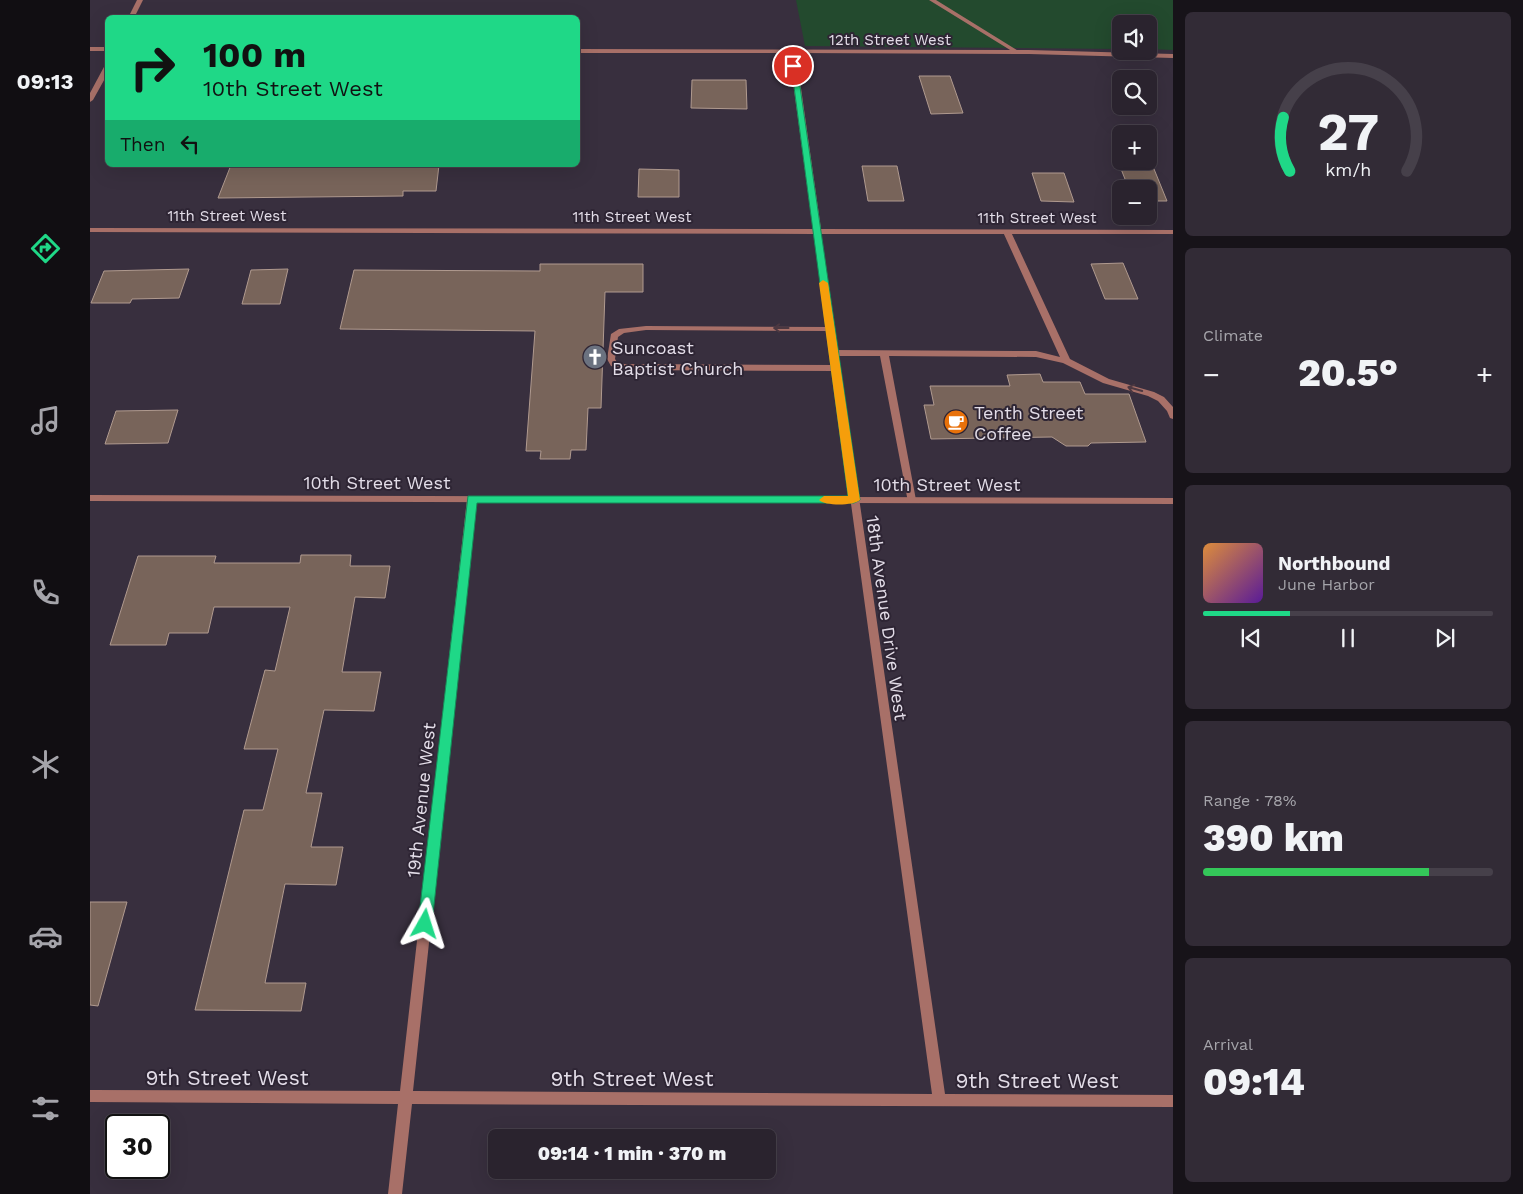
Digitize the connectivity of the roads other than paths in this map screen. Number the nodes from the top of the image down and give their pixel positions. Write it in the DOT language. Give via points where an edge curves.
graph roads {
  1 [pos="140,0"];
  2 [pos="932,0"];
  3 [pos="132,15"];
  4 [pos="90,49"];
  5 [pos="105,50"];
  6 [pos="580,51"];
  7 [pos="792,52"];
  8 [pos="1017,52"];
  9 [pos="1173,56"];
  10 [pos="105,71"];
  11 [pos="90,100"];
  12 [pos="90,230"];
  13 [pos="816,232"];
  14 [pos="1007,232"];
  15 [pos="1173,232"];
  16 [pos="830,329"];
  17 [pos="833,353"];
  18 [pos="884,353"];
  19 [pos="1066,361"];
  20 [pos="836,368"];
  21 [pos="1173,416"];
  22 [pos="90,498"];
  23 [pos="472,499"];
  24 [pos="854,500"];
  25 [pos="911,500"];
  26 [pos="1173,501"];
  27 [pos="90,1096"];
  28 [pos="406,1097"];
  29 [pos="939,1100"];
  30 [pos="1173,1101"];
  31 [pos="395,1194"];
  1 -- 3 [label="street"];
  2 -- 8 [label="street"];
  4 -- 5 [label="street"];
  6 -- 7 [label="street, 12th Street West"];
  7 -- 8 [label="street, 12th Street West"];
  7 -- 13 [label="street, 18th Avenue Drive West"];
  8 -- 9 [label="street, 12th Street West"];
  10 -- 11 [label="street"];
  12 -- 13 [label="street, 11th Street West"];
  13 -- 14 [label="street, 11th Street West"];
  13 -- 16 [label="street, 18th Avenue Drive West"];
  14 -- 15 [label="street, 11th Street West"];
  14 -- 19 [label="street"];
  16 -- 17 [label="street, 18th Avenue Drive West"];
  16 -- 20 [label="street, one-way" via="646,328 622,331 614,336 611,359 614,364 624,367"];
  17 -- 18 [label="street"];
  17 -- 20 [label="street, 18th Avenue Drive West"];
  18 -- 19 [label="street" via="1036,354"];
  18 -- 25 [label="street"];
  21 -- 19 [label="street, one-way" via="1161,399 1106,381"];
  20 -- 24 [label="street, 18th Avenue Drive West"];
  22 -- 23 [label="street, 10th Street West"];
  23 -- 24 [label="street, 10th Street West"];
  23 -- 28 [label="street, 19th Avenue West"];
  24 -- 25 [label="street, 10th Street West"];
  24 -- 29 [label="street, 18th Avenue Drive West"];
  25 -- 26 [label="street, 10th Street West"];
  27 -- 28 [label="street, 9th Street West"];
  28 -- 29 [label="street, 9th Street West"];
  28 -- 31 [label="street, 19th Avenue West"];
  29 -- 30 [label="street, 9th Street West"];
}
